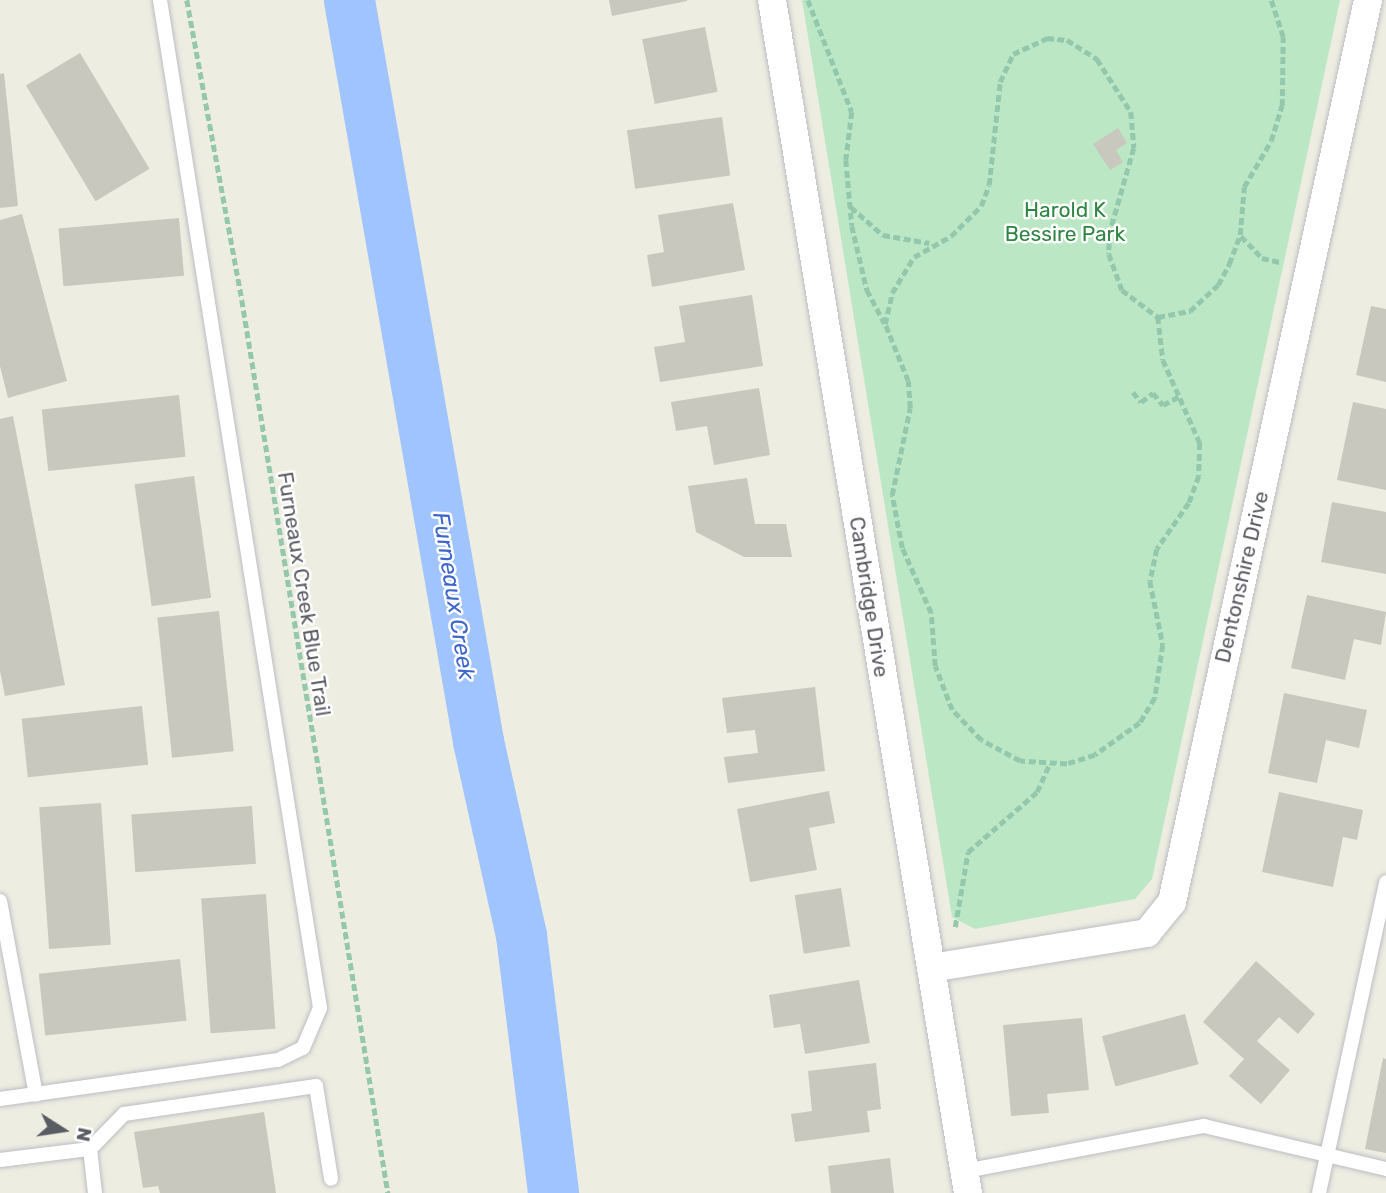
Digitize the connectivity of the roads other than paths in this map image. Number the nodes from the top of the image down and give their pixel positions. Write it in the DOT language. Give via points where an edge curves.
graph roads {
  1 [pos="160,0"];
  2 [pos="772,0"];
  3 [pos="1368,0"];
  4 [pos="1386,882"];
  5 [pos="0,901"];
  6 [pos="931,968"];
  7 [pos="36,1095"];
  8 [pos="0,1099"];
  9 [pos="90,1149"];
  10 [pos="1327,1154"];
  11 [pos="0,1160"];
  12 [pos="1386,1169"];
  13 [pos="331,1180"];
  14 [pos="966,1182"];
  15 [pos="95,1193"];
  16 [pos="1319,1193"];
  1 -- 7 [label="lane" via="320,1008 303,1048 278,1060"];
  2 -- 6 [label="street, Cambridge Drive"];
  3 -- 6 [label="street, Dentonshire Drive" via="1172,902 1147,933"];
  4 -- 10 [label="lane"];
  5 -- 7 [label="lane"];
  6 -- 14 [label="street, Cambridge Drive"];
  7 -- 8 [label="lane"];
  9 -- 11 [label="lane"];
  9 -- 13 [label="lane" via="124,1114 316,1086"];
  9 -- 15 [label="lane"];
  10 -- 12 [label="lane"];
  10 -- 14 [label="lane" via="1204,1126"];
  10 -- 16 [label="lane"];
}
